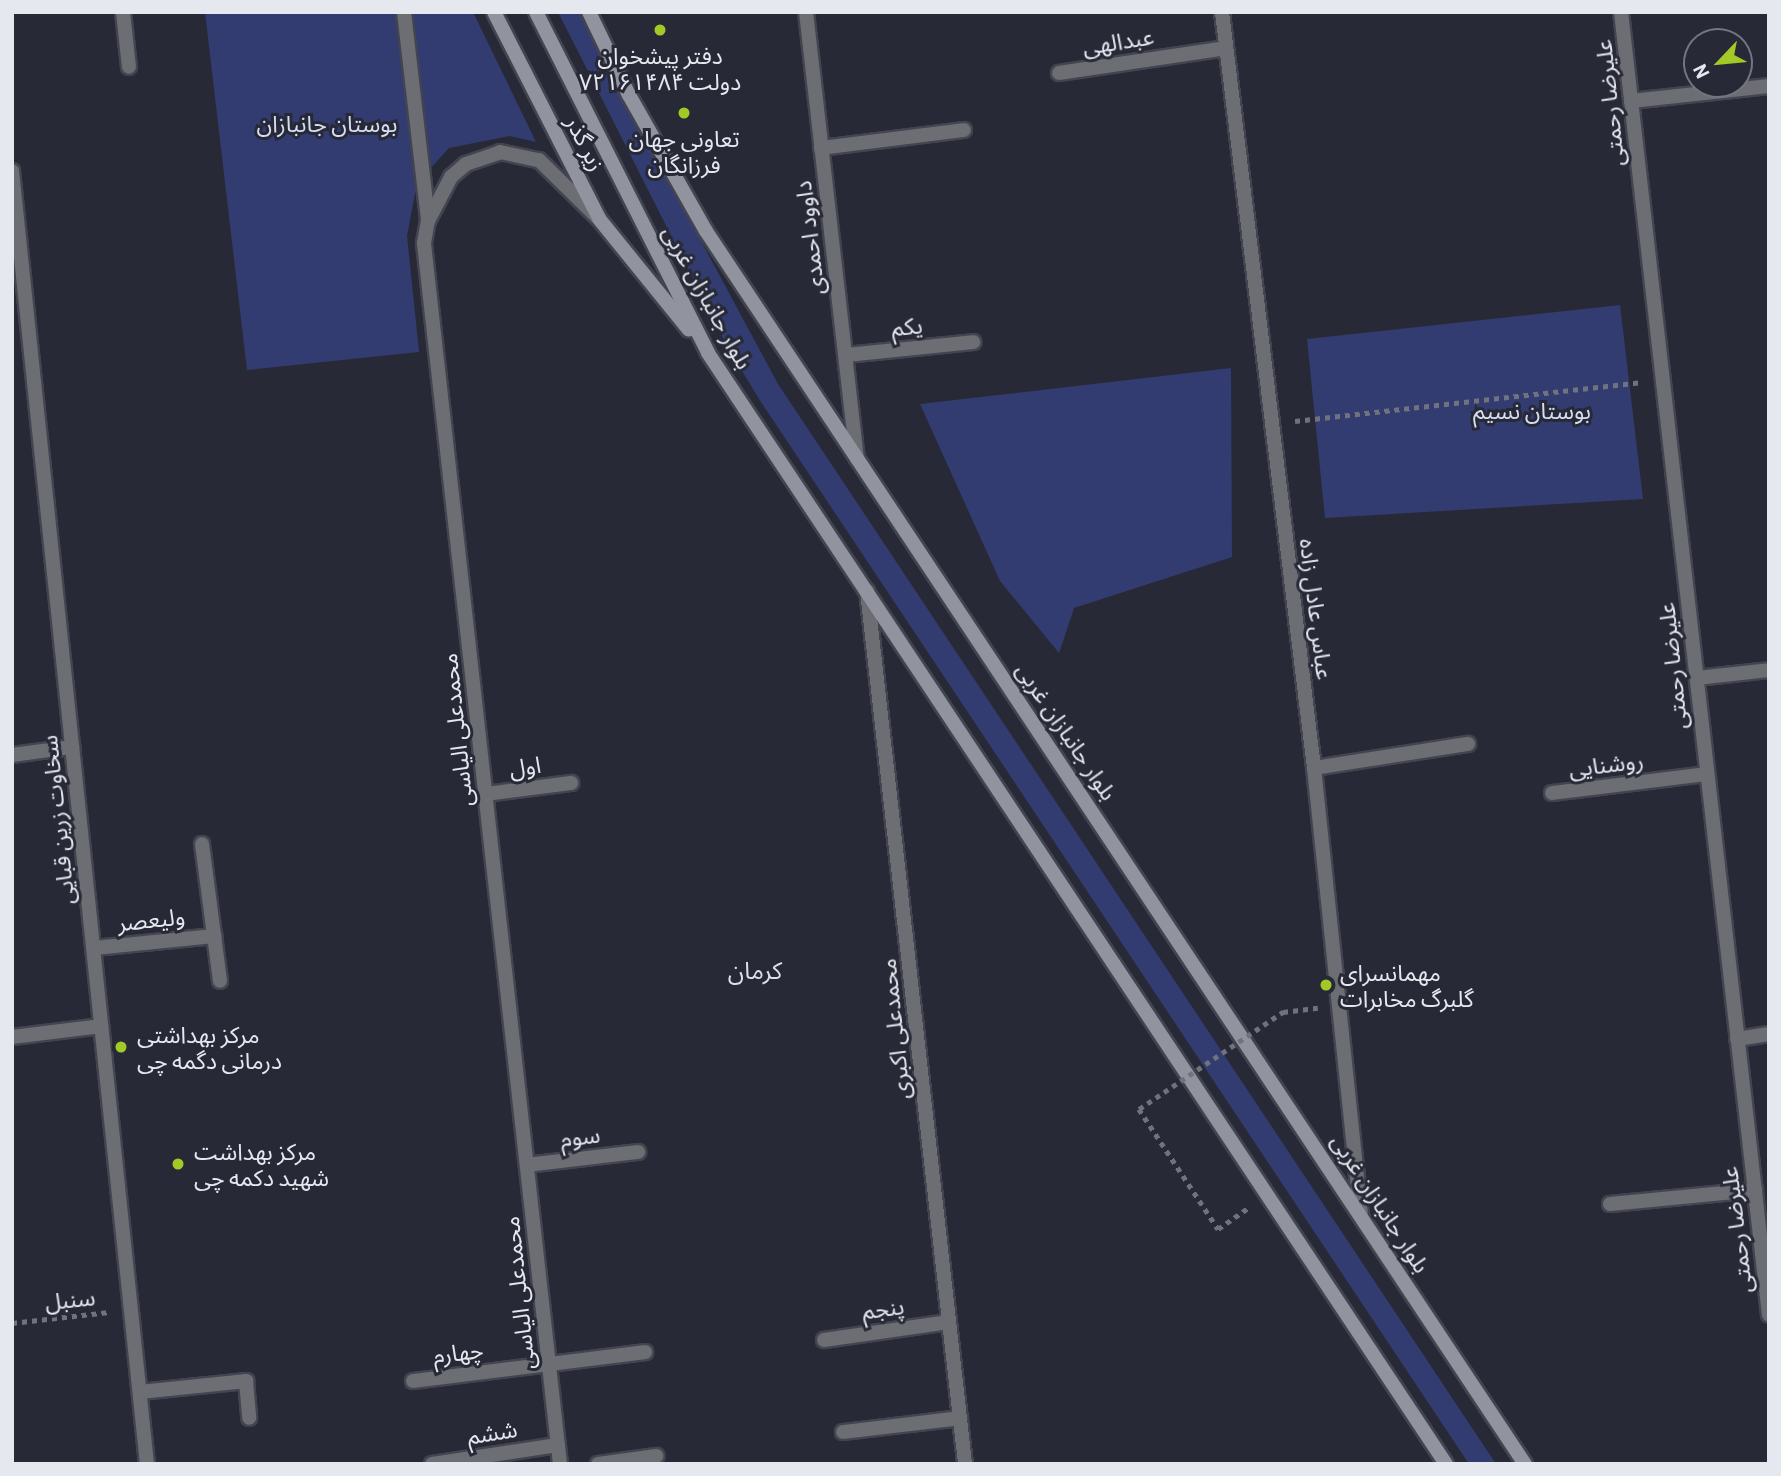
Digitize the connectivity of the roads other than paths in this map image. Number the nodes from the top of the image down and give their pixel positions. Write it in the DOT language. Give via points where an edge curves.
graph roads {
  1 [pos="123,12"];
  2 [pos="404,12"];
  3 [pos="494,12"];
  4 [pos="536,12"];
  5 [pos="589,12"];
  6 [pos="806,12"];
  7 [pos="1222,12"];
  8 [pos="1621,12"];
  9 [pos="1226,48"];
  10 [pos="129,67"];
  11 [pos="1059,73"];
  12 [pos="1769,86"];
  13 [pos="1631,102"];
  14 [pos="964,130"];
  15 [pos="821,148"];
  16 [pos="12,171"];
  17 [pos="600,220"];
  18 [pos="428,221"];
  19 [pos="973,342"];
  20 [pos="708,353"];
  21 [pos="846,355"];
  22 [pos="857,458"];
  23 [pos="867,590"];
  24 [pos="1769,670"];
  25 [pos="1697,678"];
  26 [pos="1468,744"];
  27 [pos="72,747"];
  28 [pos="12,755"];
  29 [pos="1314,768"];
  30 [pos="1707,774"];
  31 [pos="571,783"];
  32 [pos="1552,793"];
  33 [pos="486,794"];
  34 [pos="202,844"];
  35 [pos="214,936"];
  36 [pos="94,948"];
  37 [pos="220,981"];
  38 [pos="101,1026"];
  39 [pos="1769,1034"];
  40 [pos="12,1037"];
  41 [pos="1737,1039"];
  42 [pos="638,1152"];
  43 [pos="527,1165"];
  44 [pos="1755,1190"];
  45 [pos="1610,1204"];
  46 [pos="1361,1213"];
  47 [pos="1769,1315"];
  48 [pos="949,1322"];
  49 [pos="824,1340"];
  50 [pos="645,1352"];
  51 [pos="549,1364"];
  52 [pos="413,1381"];
  53 [pos="140,1392"];
  54 [pos="249,1418"];
  55 [pos="960,1418"];
  56 [pos="843,1432"];
  57 [pos="558,1445"];
  58 [pos="656,1456"];
  59 [pos="147,1464"];
  60 [pos="432,1464"];
  61 [pos="560,1464"];
  62 [pos="598,1464"];
  63 [pos="965,1464"];
  64 [pos="1446,1464"];
  65 [pos="1525,1464"];
  1 -- 10 [label="street"];
  2 -- 18 [label="street"];
  3 -- 17 [label="main road, زیر گذر"];
  4 -- 20 [label="main road, بلوار جانبازان غربی"];
  5 -- 22 [label="main road, بلوار جانبازان غربی" via="629,95 706,231"];
  6 -- 15 [label="street, داوود احمدی"];
  7 -- 9 [label="street, عباس عادل زاده"];
  8 -- 13 [label="street, علیرضا رحمتی"];
  9 -- 11 [label="street, عبدالهی"];
  9 -- 29 [label="street, عباس عادل زاده"];
  12 -- 13 [label="street"];
  13 -- 25 [label="street, علیرضا رحمتی"];
  14 -- 15 [label="street"];
  15 -- 21 [label="street, داوود احمدی"];
  16 -- 27 [label="street, سخاوت زرین قبایی"];
  17 -- 18 [label="street, محمدعلی الیاسی" via="538,160 500,152 466,164 450,177"];
  17 -- 20 [label="main road, زیر گذر"];
  18 -- 33 [label="street, محمدعلی الیاسی" via="424,243"];
  19 -- 21 [label="street, یکم"];
  20 -- 23 [label="main road, بلوار جانبازان غربی"];
  21 -- 22 [label="street, داوود احمدی"];
  22 -- 46 [label="main road, بلوار جانبازان غربی"];
  23 -- 48 [label="street, محمدعلی اکبری"];
  23 -- 64 [label="main road, بلوار جانبازان غربی"];
  24 -- 25 [label="street"];
  25 -- 30 [label="street, علیرضا رحمتی"];
  26 -- 29 [label="street"];
  27 -- 28 [label="street"];
  27 -- 36 [label="street, سخاوت زرین قبایی"];
  29 -- 46 [label="street, عباس عادل زاده"];
  30 -- 32 [label="street, روشنایی"];
  30 -- 41 [label="street, علیرضا رحمتی"];
  31 -- 33 [label="street, اول"];
  33 -- 43 [label="street, محمدعلی الیاسی"];
  34 -- 35 [label="street, ولیعصر"];
  35 -- 36 [label="street, ولیعصر"];
  35 -- 37 [label="street, ولیعصر"];
  36 -- 38 [label="street, سخاوت زرین قبایی"];
  38 -- 40 [label="street"];
  38 -- 53 [label="street, سخاوت زرین قبایی"];
  39 -- 41 [label="street"];
  41 -- 44 [label="street, علیرضا رحمتی"];
  42 -- 43 [label="street, سوم"];
  43 -- 51 [label="street, محمدعلی الیاسی"];
  44 -- 45 [label="street"];
  44 -- 47 [label="street, علیرضا رحمتی"];
  46 -- 65 [label="main road, بلوار جانبازان غربی"];
  48 -- 49 [label="street, پنجم"];
  48 -- 55 [label="street, محمدعلی اکبری"];
  50 -- 51 [label="street"];
  51 -- 52 [label="street, چهارم"];
  51 -- 57 [label="street, محمدعلی الیاسی"];
  53 -- 54 [label="street" via="246,1381"];
  53 -- 59 [label="street, سخاوت زرین قبایی"];
  55 -- 56 [label="street"];
  55 -- 63 [label="street, محمدعلی اکبری"];
  57 -- 60 [label="street, ششم"];
  57 -- 61 [label="street, محمدعلی الیاسی"];
  58 -- 62 [label="street"];
}
